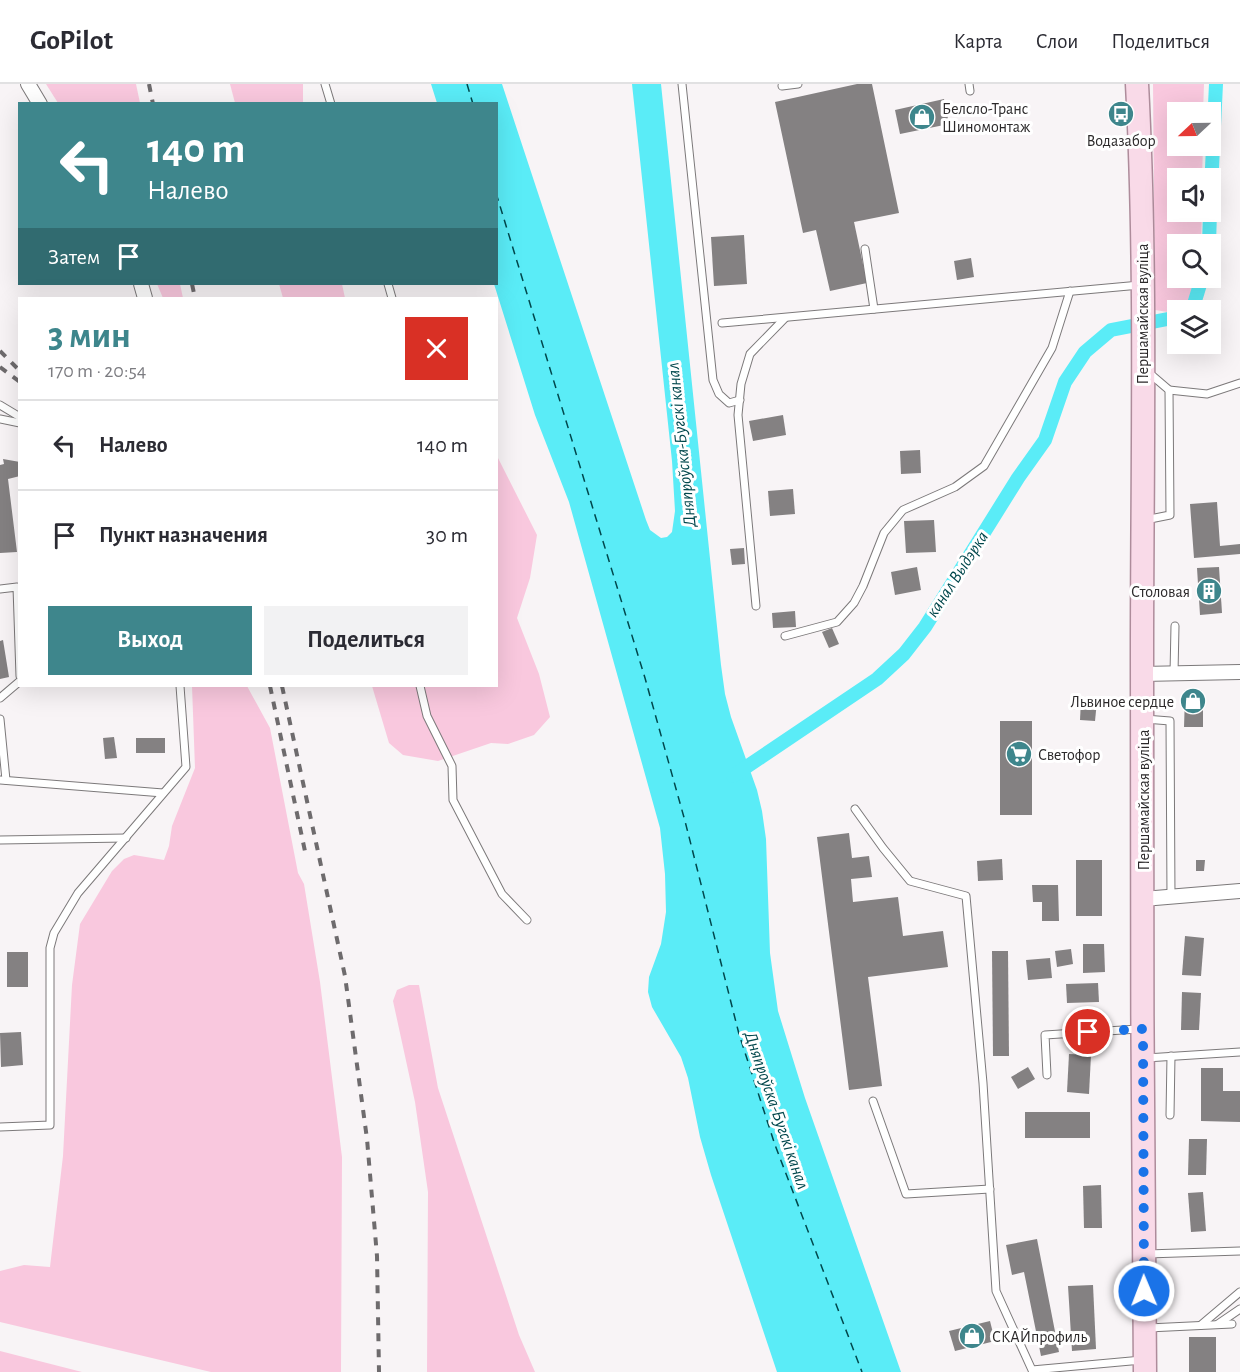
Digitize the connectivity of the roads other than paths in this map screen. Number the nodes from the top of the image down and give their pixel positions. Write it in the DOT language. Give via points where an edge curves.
graph roads {
  1 [pos="28,84"];
  2 [pos="325,84"];
  3 [pos="682,84"];
  4 [pos="798,84"];
  5 [pos="1137,84"];
  6 [pos="782,86"];
  7 [pos="39,102"];
  8 [pos="331,102"];
  9 [pos="866,249"];
  10 [pos="1070,291"];
  11 [pos="1142,293"];
  12 [pos="874,309"];
  13 [pos="784,318"];
  14 [pos="722,323"];
  15 [pos="1143,367"];
  16 [pos="1240,382"];
  17 [pos="1169,390"];
  18 [pos="740,400"];
  19 [pos="0,405"];
  20 [pos="18,416"];
  21 [pos="0,418"];
  22 [pos="18,422"];
  23 [pos="1142,520"];
  24 [pos="0,589"];
  25 [pos="756,606"];
  26 [pos="18,617"];
  27 [pos="1175,626"];
  28 [pos="786,636"];
  29 [pos="1240,672"];
  30 [pos="1174,673"];
  31 [pos="1142,674"];
  32 [pos="18,683"];
  33 [pos="180,687"];
  34 [pos="420,687"];
  35 [pos="0,698"];
  36 [pos="1142,718"];
  37 [pos="0,719"];
  38 [pos="3,780"];
  39 [pos="163,793"];
  40 [pos="855,809"];
  41 [pos="126,838"];
  42 [pos="0,840"];
  43 [pos="1240,891"];
  44 [pos="1171,897"];
  45 [pos="1143,899"];
  46 [pos="527,920"];
  47 [pos="1143,1029"];
  48 [pos="1240,1052"];
  49 [pos="1171,1056"];
  50 [pos="1143,1058"];
  51 [pos="1047,1075"];
  52 [pos="873,1101"];
  53 [pos="1170,1115"];
  54 [pos="0,1127"];
  55 [pos="990,1189"];
  56 [pos="1240,1251"];
  57 [pos="1144,1254"];
  58 [pos="1240,1292"];
  59 [pos="1240,1309"];
  60 [pos="1218,1324"];
  61 [pos="1232,1324"];
  62 [pos="1201,1325"];
  63 [pos="1145,1328"];
  64 [pos="1145,1366"];
  1 -- 7 [label="street"];
  2 -- 8 [label="lane"];
  3 -- 18 [label="lane" via="713,380 719,394 729,403"];
  4 -- 6 [label="lane"];
  5 -- 11 [label="main road, Першамайская вуліца"];
  9 -- 12 [label="lane"];
  10 -- 11 [label="lane"];
  10 -- 12 [label="lane"];
  10 -- 28 [label="lane" via="1052,348 984,466 955,487 903,510 884,533 854,603 837,622"];
  11 -- 15 [label="main road, Першамайская вуліца"];
  12 -- 13 [label="lane"];
  13 -- 14 [label="lane"];
  13 -- 18 [label="lane" via="750,354"];
  15 -- 17 [label="lane"];
  15 -- 23 [label="main road, Першамайская вуліца"];
  16 -- 17 [label="lane" via="1207,394"];
  17 -- 23 [label="lane" via="1170,515"];
  18 -- 25 [label="lane" via="738,415"];
  19 -- 20 [label="lane"];
  21 -- 22 [label="lane"];
  23 -- 31 [label="main road, Першамайская вуліца"];
  24 -- 26 [label="lane" via="17,587"];
  27 -- 30 [label="lane"];
  29 -- 30 [label="street"];
  30 -- 31 [label="street"];
  31 -- 36 [label="main road, Першамайская вуліца"];
  32 -- 35 [label="lane"];
  33 -- 39 [label="lane" via="186,767"];
  34 -- 46 [label="lane" via="427,716 452,766 453,800 502,894"];
  36 -- 44 [label="lane" via="1170,721"];
  36 -- 45 [label="main road, Першамайская вуліца"];
  37 -- 38 [label="lane"];
  38 -- 39 [label="lane"];
  39 -- 41 [label="lane"];
  40 -- 55 [label="lane" via="910,881 966,896"];
  41 -- 42 [label="lane"];
  41 -- 54 [label="lane" via="78,893 50,948 50,1125"];
  43 -- 44 [label="street"];
  44 -- 45 [label="street"];
  45 -- 47 [label="main road, Першамайская вуліца"];
  47 -- 50 [label="main road, Першамайская вуліца"];
  47 -- 51 [label="lane" via="1045,1035"];
  48 -- 49 [label="lane"];
  49 -- 50 [label="lane"];
  49 -- 53 [label="lane"];
  50 -- 57 [label="main road, Першамайская вуліца"];
  52 -- 55 [label="lane" via="906,1194"];
  55 -- 64 [label="lane" via="996,1291 1032,1370"];
  56 -- 57 [label="lane"];
  57 -- 63 [label="main road, Першамайская вуліца"];
  58 -- 62 [label="lane"];
  59 -- 60 [label="lane"];
  60 -- 61 [label="lane"];
  60 -- 62 [label="lane"];
  62 -- 63 [label="lane"];
  63 -- 64 [label="main road, Першамайская вуліца"];
}
